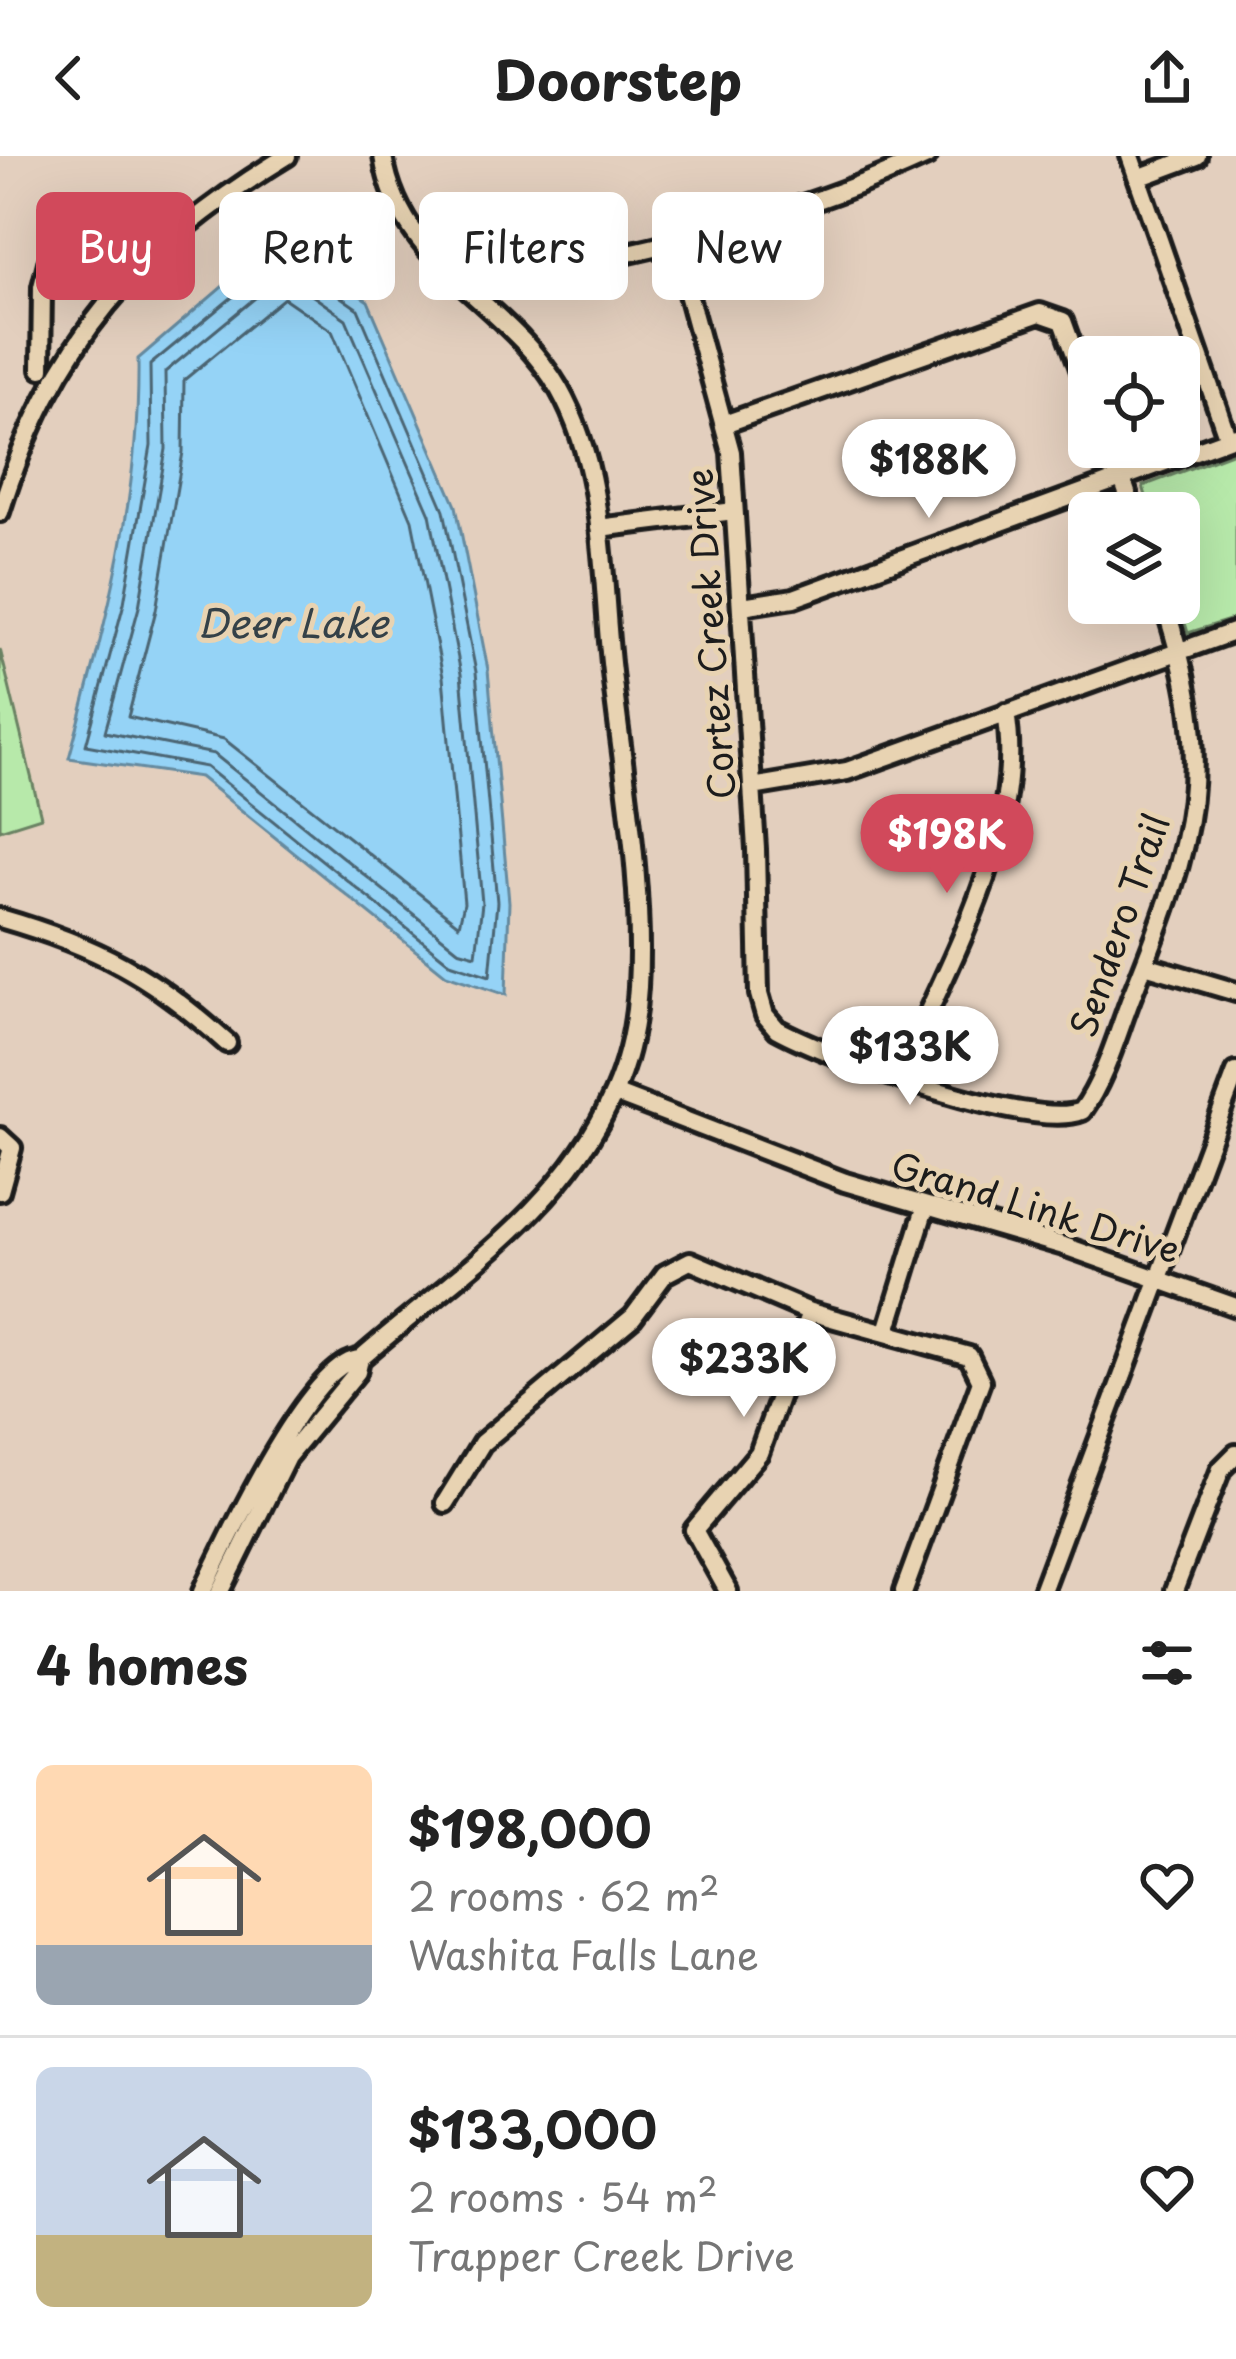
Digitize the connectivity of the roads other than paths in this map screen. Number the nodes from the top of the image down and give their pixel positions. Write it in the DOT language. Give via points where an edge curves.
graph roads {
  1 [pos="287,156"];
  2 [pos="383,156"];
  3 [pos="927,156"];
  4 [pos="1130,156"];
  5 [pos="1197,156"];
  6 [pos="1138,178"];
  7 [pos="824,198"];
  8 [pos="42,300"];
  9 [pos="690,300"];
  10 [pos="1069,336"];
  11 [pos="41,369"];
  12 [pos="724,424"];
  13 [pos="1232,437"];
  14 [pos="1119,468"];
  15 [pos="1123,479"];
  16 [pos="1127,492"];
  17 [pos="734,511"];
  18 [pos="0,512"];
  19 [pos="599,528"];
  20 [pos="742,606"];
  21 [pos="1171,624"];
  22 [pos="1236,631"];
  23 [pos="1179,651"];
  24 [pos="1006,713"];
  25 [pos="752,787"];
  26 [pos="0,918"];
  27 [pos="1145,965"];
  28 [pos="1236,992"];
  29 [pos="227,1043"];
  30 [pos="1236,1072"];
  31 [pos="899,1077"];
  32 [pos="614,1093"];
  33 [pos="6,1142"];
  34 [pos="0,1191"];
  35 [pos="925,1208"];
  36 [pos="1160,1277"];
  37 [pos="1236,1307"];
  38 [pos="810,1312"];
  39 [pos="887,1331"];
  40 [pos="1236,1454"];
  41 [pos="445,1503"];
  42 [pos="234,1543"];
  43 [pos="203,1591"];
  44 [pos="221,1591"];
  45 [pos="728,1591"];
  46 [pos="904,1591"];
  47 [pos="1042,1591"];
  48 [pos="1174,1591"];
  1 -- 18 [label="street" via="154,255 85,327 22,441"];
  2 -- 19 [label="street" via="409,231 541,361 560,391 589,466"];
  3 -- 7 [label="street"];
  4 -- 6 [label="street"];
  5 -- 6 [label="street"];
  6 -- 13 [label="street"];
  8 -- 11 [label="street"];
  9 -- 12 [label="street, Cortez Creek Drive"];
  10 -- 12 [label="street" via="1050,312"];
  12 -- 17 [label="street, Cortez Creek Drive"];
  13 -- 15 [label="street"];
  14 -- 15 [label="street"];
  15 -- 16 [label="street"];
  15 -- 20 [label="street" via="794,598"];
  17 -- 19 [label="street"];
  17 -- 20 [label="street, Cortez Creek Drive"];
  19 -- 32 [label="street" via="638,959 632,1030"];
  20 -- 25 [label="street, Cortez Creek Drive"];
  21 -- 23 [label="street, Sendero Trail"];
  22 -- 23 [label="street"];
  23 -- 24 [label="street"];
  23 -- 27 [label="street, Sendero Trail" via="1193,707 1195,798 1177,880"];
  24 -- 25 [label="street" via="847,771"];
  24 -- 31 [label="street" via="1013,773 1004,824"];
  25 -- 31 [label="street, Cortez Creek Drive" via="759,994 770,1023"];
  26 -- 29 [label="street" via="118,958"];
  27 -- 28 [label="street"];
  27 -- 31 [label="street, Sendero Trail" via="1090,1100 1071,1116 1050,1118"];
  30 -- 36 [label="street"];
  32 -- 35 [label="street, Grand Link Drive"];
  32 -- 42 [label="street" via="583,1150 517,1230 360,1359"];
  33 -- 34 [label="street" via="11,1167"];
  35 -- 36 [label="street, Grand Link Drive"];
  35 -- 39 [label="street"];
  36 -- 37 [label="street, Grand Link Drive"];
  36 -- 47 [label="street"];
  38 -- 39 [label="street"];
  38 -- 41 [label="street" via="690,1261 677,1264 633,1317 482,1442"];
  38 -- 45 [label="street" via="759,1453 694,1530"];
  39 -- 46 [label="street" via="969,1356 981,1381"];
  40 -- 48 [label="street" via="1221,1469"];
  42 -- 43 [label="street"];
  42 -- 44 [label="street"];
}
